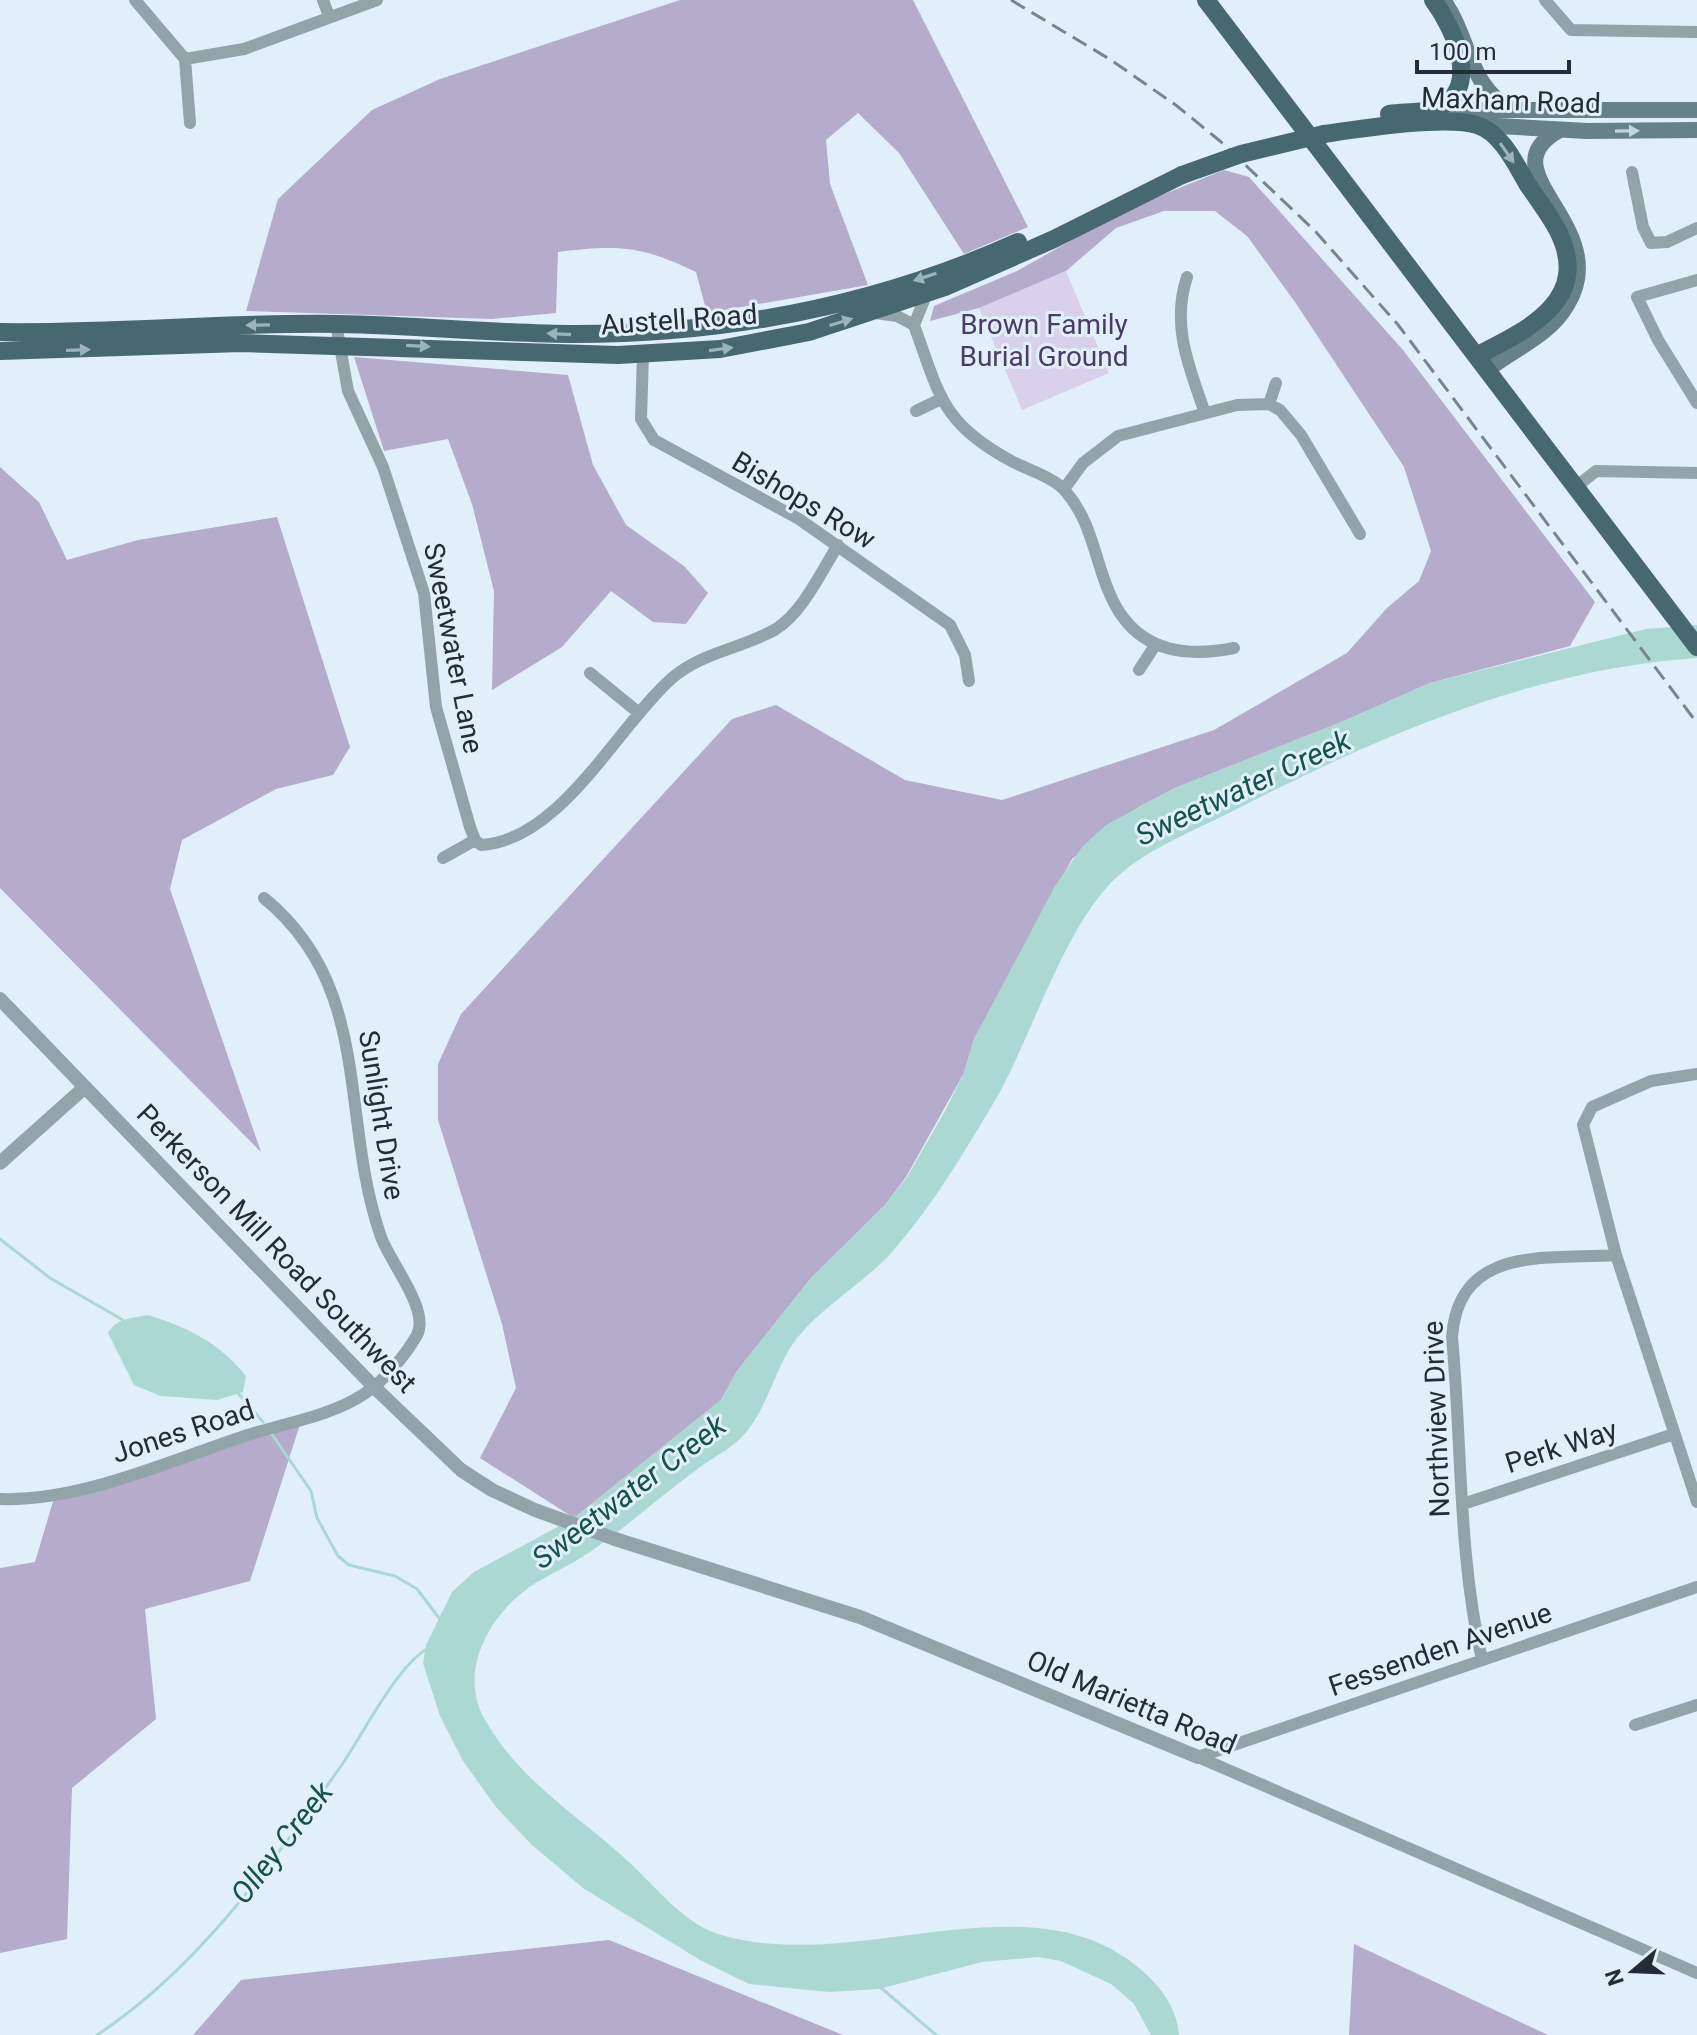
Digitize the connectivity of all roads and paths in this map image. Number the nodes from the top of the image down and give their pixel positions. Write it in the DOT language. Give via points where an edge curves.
graph roads {
  1 [pos="135,0"];
  2 [pos="323,0"];
  3 [pos="377,0"];
  4 [pos="1206,0"];
  5 [pos="1433,0"];
  6 [pos="1443,0"];
  7 [pos="1545,0"];
  8 [pos="329,16"];
  9 [pos="1697,32"];
  10 [pos="185,59"];
  11 [pos="1432,110"];
  12 [pos="1514,110"];
  13 [pos="1697,110"];
  14 [pos="190,123"];
  15 [pos="1355,124"];
  16 [pos="1477,125"];
  17 [pos="1320,129"];
  18 [pos="1697,130"];
  19 [pos="1558,131"];
  20 [pos="1178,170"];
  21 [pos="1632,172"];
  22 [pos="1697,228"];
  23 [pos="1187,277"];
  24 [pos="1697,280"];
  25 [pos="927,293"];
  26 [pos="873,313"];
  27 [pos="336,324"];
  28 [pos="914,325"];
  29 [pos="0,332"];
  30 [pos="340,345"];
  31 [pos="0,351"];
  32 [pos="643,354"];
  33 [pos="1481,363"];
  34 [pos="1276,383"];
  35 [pos="941,399"];
  36 [pos="1697,403"];
  37 [pos="1269,404"];
  38 [pos="916,411"];
  39 [pos="1205,413"];
  40 [pos="1697,473"];
  41 [pos="1576,487"];
  42 [pos="1064,489"];
  43 [pos="1360,534"];
  44 [pos="838,545"];
  45 [pos="1156,644"];
  46 [pos="1697,647"];
  47 [pos="1234,648"];
  48 [pos="1139,670"];
  49 [pos="590,673"];
  50 [pos="969,681"];
  51 [pos="639,713"];
  52 [pos="475,840"];
  53 [pos="443,858"];
  54 [pos="264,898"];
  55 [pos="0,999"];
  56 [pos="1697,1074"];
  57 [pos="85,1087"];
  58 [pos="0,1163"];
  59 [pos="1616,1255"];
  60 [pos="373,1386"];
  61 [pos="1674,1434"];
  62 [pos="0,1499"];
  63 [pos="1697,1502"];
  64 [pos="1463,1504"];
  65 [pos="535,1510"];
  66 [pos="1697,1587"];
  67 [pos="1482,1660"];
  68 [pos="1697,1705"];
  69 [pos="1635,1725"];
  70 [pos="1198,1757"];
  71 [pos="1697,1973"];
  1 -- 10 [label="street"];
  2 -- 8 [label="street"];
  3 -- 8 [label="street"];
  4 -- 33 [label="main road"];
  5 -- 11 [label="main road" via="1452,34 1462,73 1456,91"];
  6 -- 12 [label="main road" via="1482,86"];
  7 -- 9 [label="street" via="1571,30"];
  8 -- 10 [label="street" via="244,49"];
  10 -- 14 [label="street"];
  11 -- 12 [label="main road, Maxham Road"];
  11 -- 15 [label="main road, Maxham Road"];
  12 -- 13 [label="main road, Maxham Road"];
  15 -- 16 [label="main road, Maxham Road"];
  15 -- 17 [label="main road, Maxham Road"];
  16 -- 19 [label="main road, Maxham Road"];
  16 -- 33 [label="main road, one-way" via="1504,147 1553,223 1567,267 1564,286 1546,315"];
  17 -- 20 [label="main road, Austell Road" via="1244,141"];
  19 -- 18 [label="main road, Maxham Road, one-way"];
  19 -- 33 [label="main road" via="1538,146 1533,164 1573,237 1576,285 1549,329"];
  20 -- 25 [label="main road, Austell Road" via="1054,239"];
  20 -- 27 [label="main road, Austell Road, one-way" via="1003,249 885,290 770,319 674,332 573,334"];
  21 -- 22 [label="street" via="1651,243 1667,242"];
  23 -- 39 [label="street" via="1180,303 1181,337"];
  24 -- 36 [label="street" via="1637,297"];
  25 -- 26 [label="main road, Austell Road"];
  25 -- 28 [label="street"];
  26 -- 28 [label="street"];
  32 -- 26 [label="main road, Austell Road, one-way" via="765,342"];
  27 -- 29 [label="main road, Austell Road, one-way"];
  27 -- 30 [label="street, Sweetwater Lane"];
  28 -- 35 [label="street"];
  31 -- 30 [label="main road, Austell Road, one-way"];
  30 -- 32 [label="main road, Austell Road, one-way"];
  30 -- 52 [label="street, Sweetwater Lane" via="348,391 383,467 424,593 436,707"];
  32 -- 44 [label="street, Bishops Row" via="641,419 654,440"];
  33 -- 41 [label="main road"];
  34 -- 37 [label="street"];
  35 -- 38 [label="street"];
  35 -- 42 [label="street" via="968,436"];
  37 -- 39 [label="street"];
  37 -- 43 [label="street" via="1301,435"];
  39 -- 42 [label="street" via="1118,436 1083,463"];
  40 -- 41 [label="street" via="1596,471"];
  41 -- 46 [label="main road"];
  42 -- 45 [label="street" via="1095,542 1119,613"];
  44 -- 50 [label="street, Bishops Row" via="950,625 965,655"];
  44 -- 51 [label="street" via="797,609 777,628 693,662"];
  45 -- 47 [label="street" via="1193,654"];
  45 -- 48 [label="street"];
  49 -- 51 [label="street"];
  51 -- 52 [label="street" via="577,791 551,812 489,845"];
  52 -- 53 [label="street"];
  54 -- 60 [label="street, Sunlight Drive" via="313,951 339,1008 367,1197 388,1256 419,1312 418,1332"];
  55 -- 57 [label="street, Perkerson Mill Road Southwest"];
  56 -- 59 [label="street" via="1651,1081 1586,1114 1587,1150"];
  57 -- 58 [label="street"];
  57 -- 60 [label="street, Perkerson Mill Road Southwest"];
  59 -- 61 [label="street"];
  59 -- 64 [label="street, Northview Drive" via="1493,1267 1456,1305 1452,1337"];
  60 -- 62 [label="street, Jones Road" via="316,1413 173,1461 40,1498"];
  60 -- 65 [label="street, Perkerson Mill Road Southwest" via="461,1470"];
  61 -- 63 [label="street"];
  61 -- 64 [label="street, Perk Way"];
  64 -- 67 [label="street, Northview Drive" via="1471,1611"];
  65 -- 70 [label="street, Old Marietta Road" via="860,1617"];
  66 -- 67 [label="street, Fessenden Avenue"];
  67 -- 70 [label="street, Fessenden Avenue"];
  68 -- 69 [label="street"];
  70 -- 71 [label="street, Old Marietta Road"];
}
